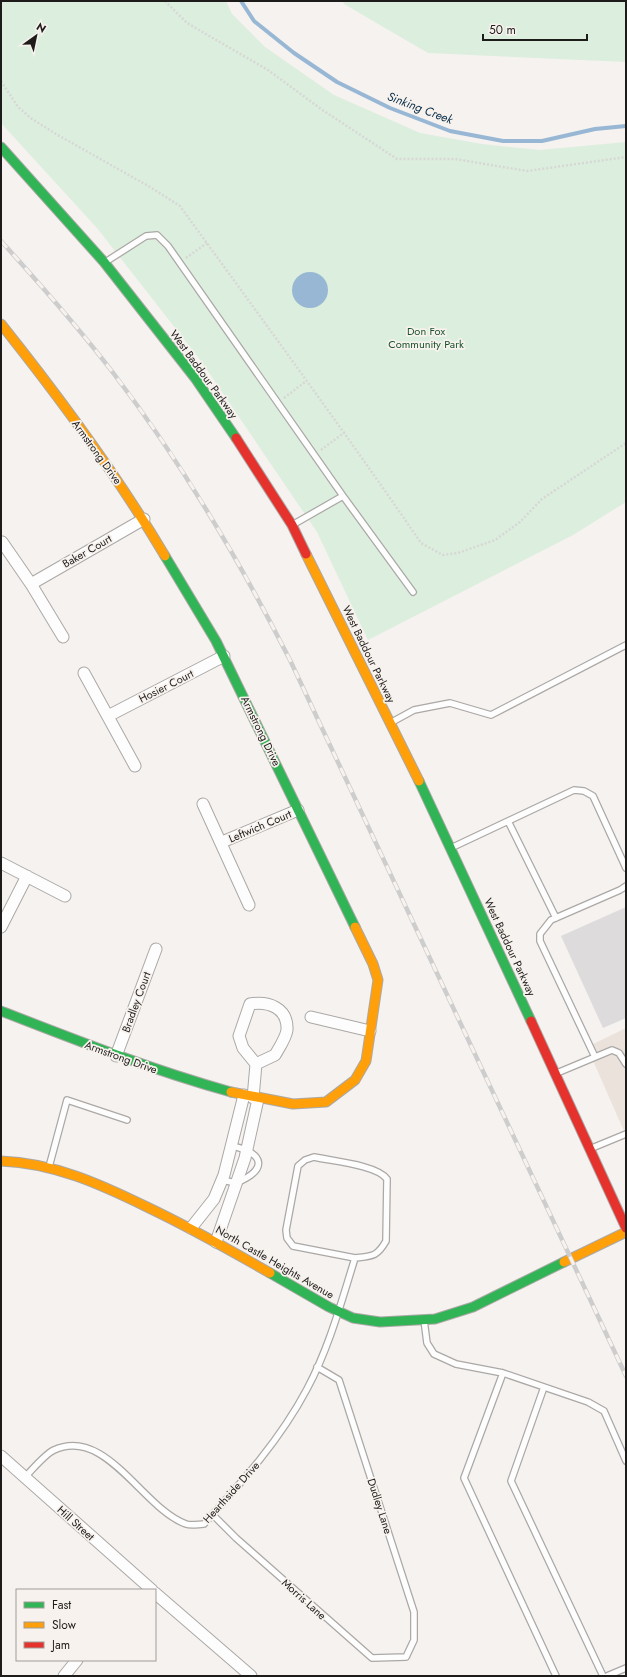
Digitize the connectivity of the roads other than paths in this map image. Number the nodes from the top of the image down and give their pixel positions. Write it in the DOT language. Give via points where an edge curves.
graph roads {
  1 [pos="1,147"];
  2 [pos="104,262"];
  3 [pos="1,324"];
  4 [pos="343,496"];
  5 [pos="144,519"];
  6 [pos="292,525"];
  7 [pos="2,542"];
  8 [pos="31,584"];
  9 [pos="413,592"];
  10 [pos="63,637"];
  11 [pos="626,645"];
  12 [pos="224,656"];
  13 [pos="84,673"];
  14 [pos="108,716"];
  15 [pos="390,723"];
  16 [pos="135,766"];
  17 [pos="203,804"];
  18 [pos="298,810"];
  19 [pos="508,821"];
  20 [pos="222,842"];
  21 [pos="451,848"];
  22 [pos="1,863"];
  23 [pos="626,868"];
  24 [pos="27,876"];
  25 [pos="626,886"];
  26 [pos="65,896"];
  27 [pos="249,905"];
  28 [pos="556,918"];
  29 [pos="1,927"];
  30 [pos="156,949"];
  31 [pos="1,1011"];
  32 [pos="311,1017"];
  33 [pos="370,1031"];
  34 [pos="116,1056"];
  35 [pos="595,1057"];
  36 [pos="256,1064"];
  37 [pos="626,1064"];
  38 [pos="555,1074"];
  39 [pos="252,1097"];
  40 [pos="127,1120"];
  41 [pos="626,1134"];
  42 [pos="232,1146"];
  43 [pos="590,1148"];
  44 [pos="247,1149"];
  45 [pos="1,1161"];
  46 [pos="49,1168"];
  47 [pos="222,1180"];
  48 [pos="236,1183"];
  49 [pos="192,1228"];
  50 [pos="626,1228"];
  51 [pos="626,1232"];
  52 [pos="216,1242"];
  53 [pos="355,1258"];
  54 [pos="339,1312"];
  55 [pos="424,1320"];
  56 [pos="317,1367"];
  57 [pos="503,1373"];
  58 [pos="544,1387"];
  59 [pos="1,1456"];
  60 [pos="626,1461"];
  61 [pos="25,1477"];
  62 [pos="213,1515"];
  63 [pos="141,1581"];
  64 [pos="135,1589"];
  65 [pos="151,1589"];
  66 [pos="156,1594"];
  67 [pos="406,1657"];
  68 [pos="76,1661"];
  69 [pos="626,1668"];
  70 [pos="64,1676"];
  71 [pos="251,1676"];
  72 [pos="556,1676"];
  73 [pos="603,1676"];
  74 [pos="607,1676"];
  1 -- 2 [label="street, West Baddour Parkway"];
  2 -- 4 [label="lane" via="146,236 157,235 168,246"];
  2 -- 6 [label="street, West Baddour Parkway" via="195,378"];
  3 -- 5 [label="street, Armstrong Drive"];
  4 -- 6 [label="lane"];
  4 -- 9 [label="lane"];
  5 -- 8 [label="street, Baker Court"];
  5 -- 12 [label="street, Armstrong Drive"];
  6 -- 15 [label="street, West Baddour Parkway"];
  7 -- 8 [label="street"];
  8 -- 10 [label="street"];
  11 -- 15 [label="lane" via="491,715 450,703 414,710"];
  12 -- 14 [label="street, Hosier Court"];
  12 -- 18 [label="street, Armstrong Drive"];
  13 -- 14 [label="street"];
  14 -- 16 [label="street"];
  15 -- 21 [label="street, West Baddour Parkway"];
  17 -- 20 [label="street, Leftwich Court"];
  18 -- 20 [label="street, Leftwich Court"];
  18 -- 33 [label="street, Armstrong Drive" via="373,964 378,980"];
  19 -- 21 [label="lane"];
  19 -- 23 [label="lane" via="574,790 584,790 593,796"];
  19 -- 28 [label="lane"];
  20 -- 27 [label="street, Leftwich Court"];
  21 -- 38 [label="street, West Baddour Parkway"];
  22 -- 24 [label="street"];
  24 -- 26 [label="street"];
  24 -- 29 [label="street"];
  25 -- 28 [label="lane"];
  28 -- 35 [label="lane" via="544,926 540,941"];
  30 -- 34 [label="street, Bradley Court"];
  31 -- 34 [label="street, Armstrong Drive"];
  32 -- 33 [label="street"];
  33 -- 39 [label="street, Armstrong Drive" via="366,1061 355,1080 326,1102 293,1104"];
  34 -- 39 [label="street, Armstrong Drive" via="171,1075"];
  35 -- 37 [label="lane" via="612,1050 619,1054"];
  35 -- 38 [label="lane"];
  36 -- 36 [label="street" via="243,1048 239,1036 250,1004 260,1002 279,1008 286,1019 287,1031 275,1056"];
  36 -- 39 [label="street"];
  38 -- 43 [label="street, West Baddour Parkway"];
  39 -- 42 [label="street"];
  39 -- 44 [label="street"];
  40 -- 46 [label="lane" via="67,1100"];
  41 -- 43 [label="lane"];
  42 -- 44 [label="lane"];
  42 -- 47 [label="street"];
  43 -- 50 [label="street, West Baddour Parkway"];
  44 -- 48 [label="street"];
  45 -- 46 [label="street, North Castle Heights Avenue" via="23,1162"];
  46 -- 49 [label="street, North Castle Heights Avenue" via="102,1185"];
  47 -- 48 [label="lane"];
  47 -- 49 [label="street" via="214,1199"];
  48 -- 52 [label="street"];
  49 -- 52 [label="street, North Castle Heights Avenue"];
  51 -- 55 [label="street, North Castle Heights Avenue" via="474,1307 435,1320"];
  52 -- 54 [label="street, North Castle Heights Avenue" via="306,1296"];
  53 -- 53 [label="lane" via="374,1256 382,1249 386,1240 387,1179 384,1174 372,1169 314,1157 305,1160 298,1166 286,1230 287,1238 293,1246"];
  53 -- 54 [label="lane, Hearthside Drive"];
  54 -- 55 [label="street, North Castle Heights Avenue" via="353,1318 380,1322"];
  54 -- 56 [label="lane, Hearthside Drive"];
  55 -- 57 [label="lane" via="427,1343 434,1354 456,1364"];
  56 -- 62 [label="lane, Hearthside Drive" via="307,1389 272,1445"];
  56 -- 67 [label="lane, Dudley Lane" via="338,1380 414,1612 414,1640"];
  57 -- 58 [label="lane"];
  57 -- 72 [label="lane" via="464,1478"];
  58 -- 60 [label="lane" via="588,1402 604,1411"];
  58 -- 73 [label="lane" via="511,1481"];
  59 -- 61 [label="street, Hill Street"];
  61 -- 62 [label="lane, Hearthside Drive" via="53,1450 77,1445 97,1451 166,1514 187,1525 204,1524"];
  61 -- 63 [label="street, Hill Street"];
  62 -- 67 [label="lane, Morris Lane" via="372,1658"];
  63 -- 64 [label="street"];
  63 -- 65 [label="street, Hill Street"];
  66 -- 71 [label="street"];
  68 -- 70 [label="street"];
  69 -- 74 [label="lane"];
}
